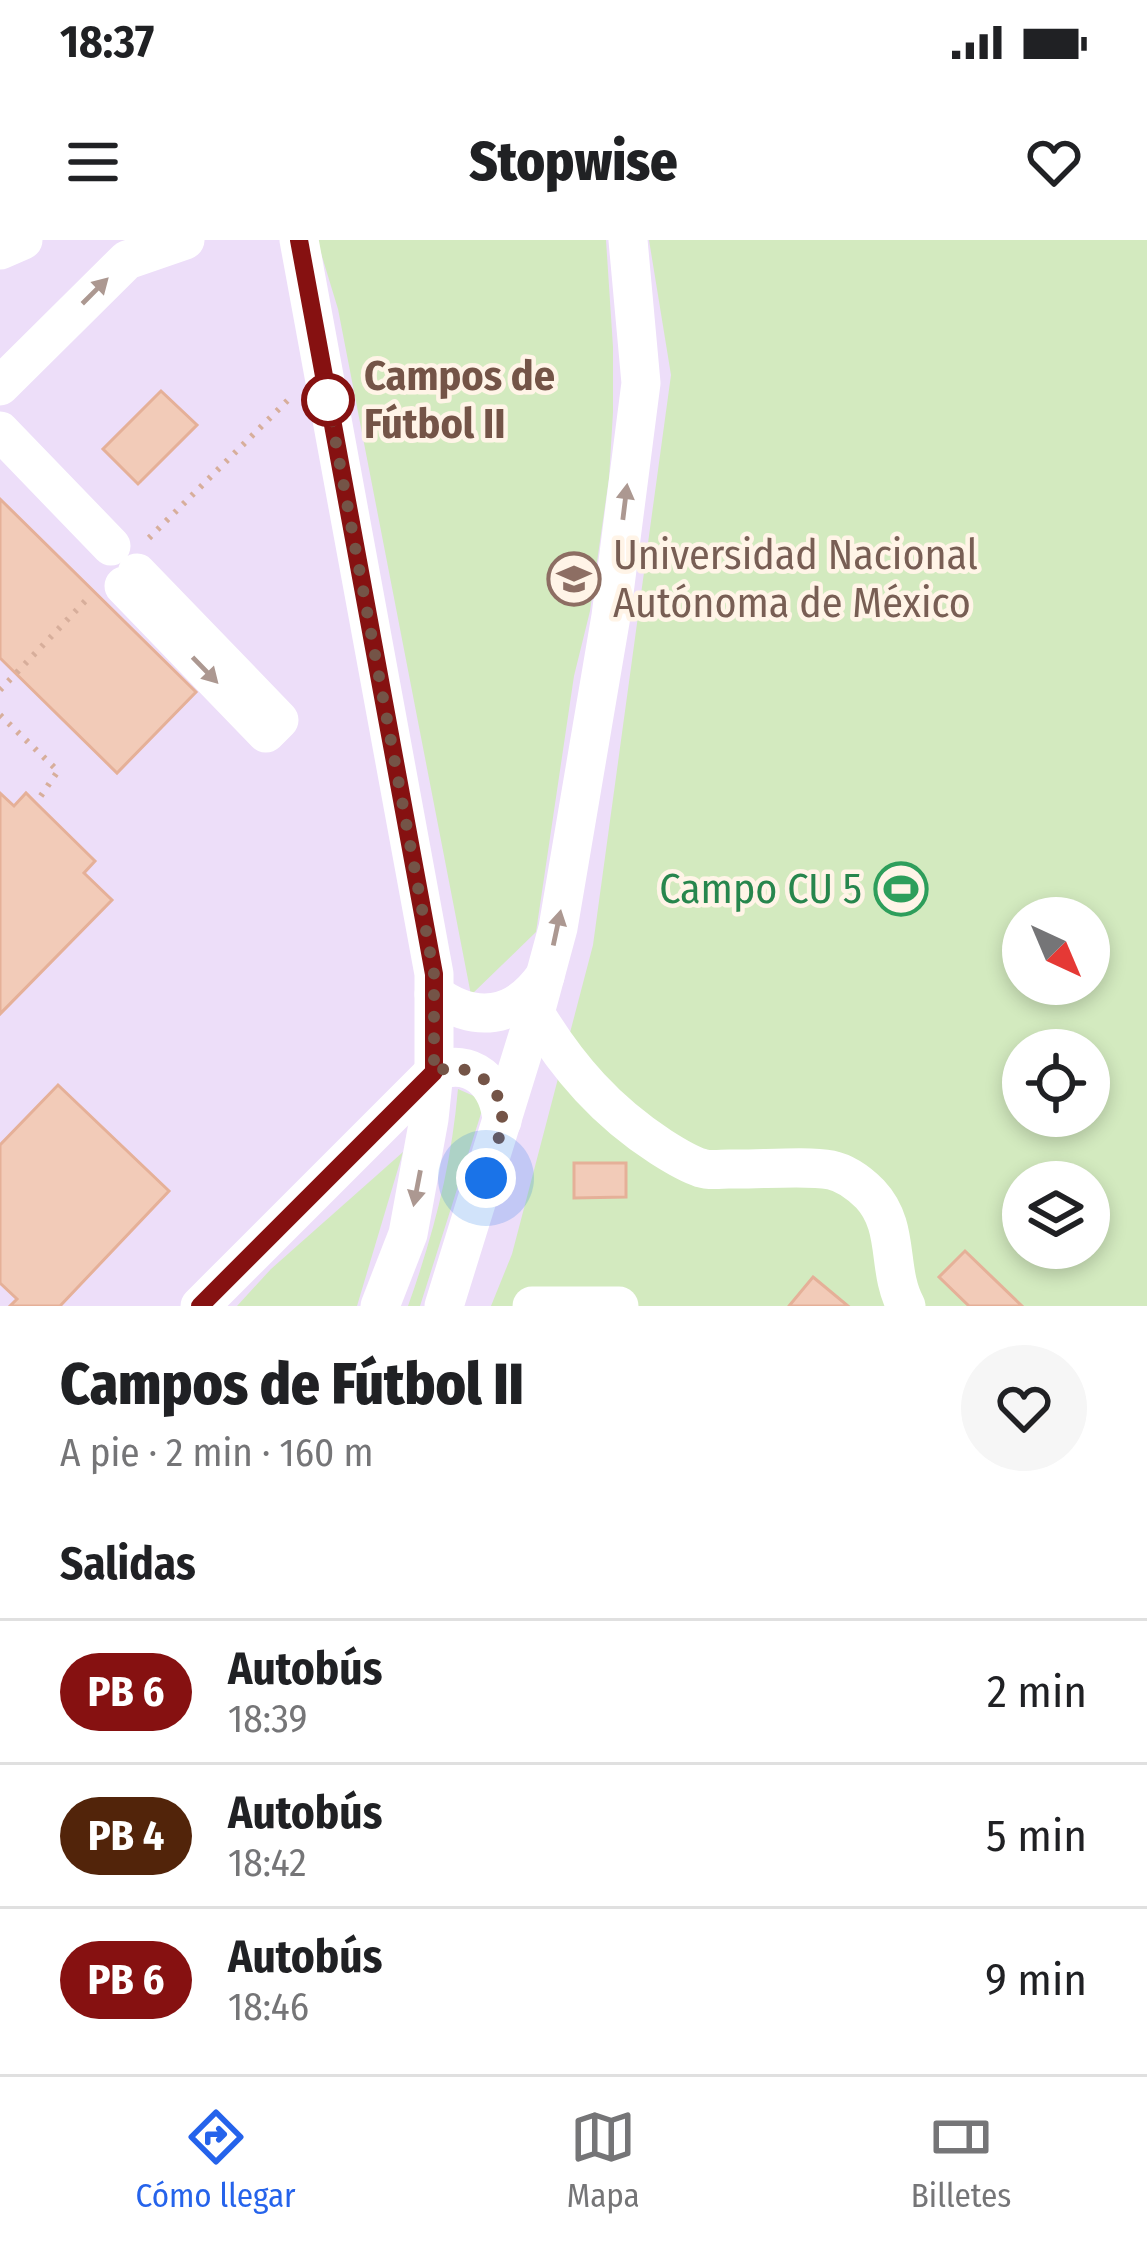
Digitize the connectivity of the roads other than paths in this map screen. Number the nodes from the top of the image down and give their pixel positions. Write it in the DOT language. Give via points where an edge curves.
graph roads {
  1 [pos="23,240"];
  2 [pos="185,240"];
  3 [pos="628,240"];
  4 [pos="290,241"];
  5 [pos="0,250"];
  6 [pos="0,386"];
  7 [pos="0,431"];
  8 [pos="0,459"];
  9 [pos="434,994"];
  10 [pos="540,995"];
  11 [pos="434,1072"];
  12 [pos="502,1121"];
  13 [pos="200,1306"];
  14 [pos="380,1306"];
  15 [pos="443,1306"];
  16 [pos="532,1306"];
  17 [pos="620,1306"];
  18 [pos="906,1306"];
  1 -- 5 [label="street"];
  6 -- 2 [label="street, one-way" via="127,260"];
  10 -- 3 [label="street, one-way" via="611,616 641,383"];
  4 -- 9 [label="street" via="377,658"];
  7 -- 8 [label="street" via="117,567"];
  9 -- 10 [label="street" via="486,1014"];
  9 -- 11 [label="street"];
  10 -- 12 [label="street"];
  10 -- 18 [label="street" via="555,1046 578,1077 668,1152 703,1169 833,1170 854,1180 891,1232"];
  11 -- 12 [label="street" via="448,1066 484,1079"];
  11 -- 13 [label="street"];
  11 -- 14 [label="street, one-way" via="408,1234"];
  12 -- 15 [label="street"];
  16 -- 17 [label="street"];
}
